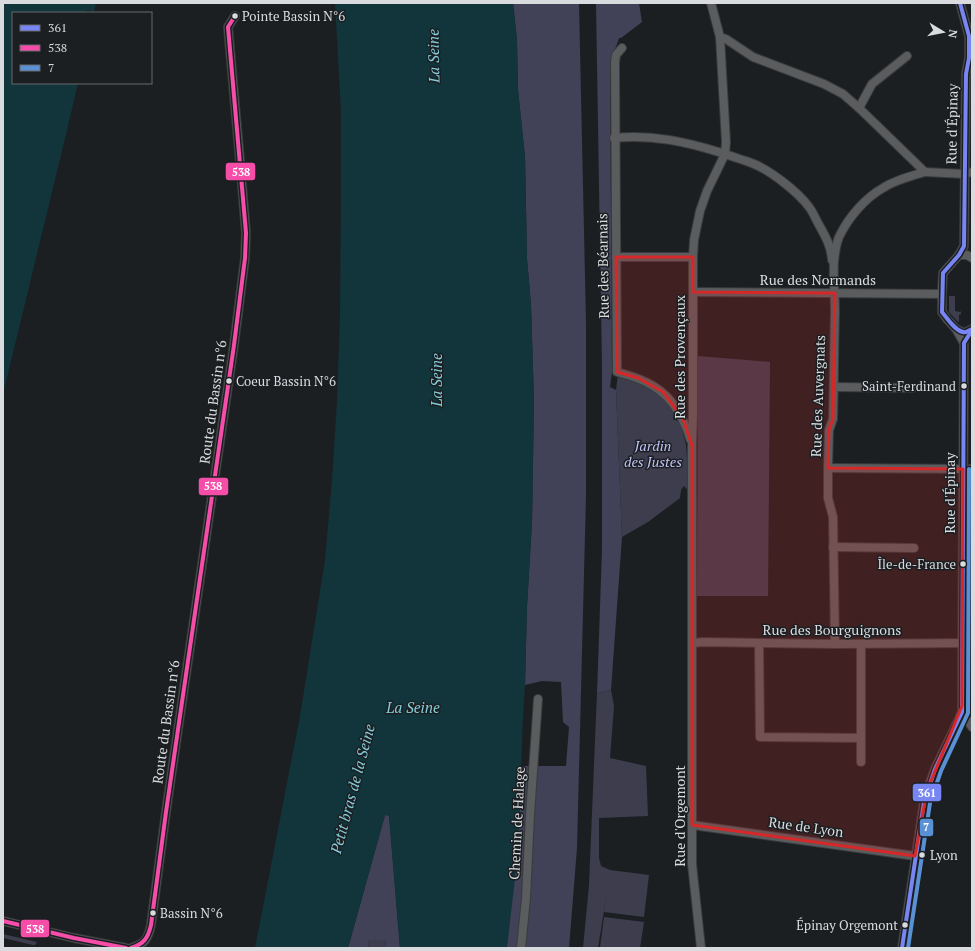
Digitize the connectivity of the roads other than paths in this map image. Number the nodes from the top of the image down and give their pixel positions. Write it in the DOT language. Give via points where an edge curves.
graph roads {
  1 [pos="712,3"];
  2 [pos="960,3"];
  3 [pos="235,16"];
  4 [pos="720,38"];
  5 [pos="622,48"];
  6 [pos="907,56"];
  7 [pos="969,74"];
  8 [pos="859,108"];
  9 [pos="614,138"];
  10 [pos="725,154"];
  11 [pos="925,172"];
  12 [pos="968,173"];
  13 [pos="964,246"];
  14 [pos="959,255"];
  15 [pos="616,257"];
  16 [pos="693,257"];
  17 [pos="972,257"];
  18 [pos="834,279"];
  19 [pos="693,292"];
  20 [pos="835,293"];
  21 [pos="942,294"];
  22 [pos="956,329"];
  23 [pos="972,330"];
  24 [pos="964,343"];
  25 [pos="834,387"];
  26 [pos="913,388"];
  27 [pos="692,446"];
  28 [pos="828,468"];
  29 [pos="968,469"];
  30 [pos="833,547"];
  31 [pos="914,548"];
  32 [pos="692,643"];
  33 [pos="760,643"];
  34 [pos="963,643"];
  35 [pos="972,643"];
  36 [pos="834,644"];
  37 [pos="861,644"];
  38 [pos="692,683"];
  39 [pos="538,699"];
  40 [pos="960,716"];
  41 [pos="972,727"];
  42 [pos="861,738"];
  43 [pos="861,762"];
  44 [pos="692,825"];
  45 [pos="915,856"];
  46 [pos="3,921"];
  47 [pos="126,948"];
  48 [pos="131,948"];
  49 [pos="521,948"];
  50 [pos="701,948"];
  51 [pos="902,948"];
  1 -- 4 [label="street, Rue des Provençaux"];
  2 -- 7 [label="street, Rue d'Épinay" via="969,36"];
  3 -- 48 [label="street, Route du Bassin n°6" via="228,27 246,233 244,270 151,925 146,940"];
  4 -- 8 [label="street" via="726,39 753,57 824,84 843,94"];
  4 -- 10 [label="street, Rue des Provençaux"];
  5 -- 9 [label="street, Rue des Béarnais" via="616,55 614,64"];
  6 -- 8 [label="street" via="872,84"];
  7 -- 12 [label="street, Rue d'Épinay"];
  8 -- 11 [label="street"];
  9 -- 10 [label="street" via="630,136 667,139"];
  9 -- 15 [label="street, Rue des Béarnais"];
  10 -- 16 [label="street, Rue des Provençaux" via="700,211"];
  10 -- 18 [label="street" via="756,165 772,174 809,207 829,243"];
  11 -- 12 [label="street"];
  11 -- 18 [label="street, Rue des Auvergnats" via="882,188 856,212 839,236 834,260"];
  12 -- 13 [label="street, Rue d'Épinay"];
  13 -- 14 [label="street, Rue d'Épinay"];
  13 -- 17 [label="street"];
  14 -- 17 [label="street"];
  14 -- 21 [label="street, Rue d'Épinay" via="943,273"];
  15 -- 16 [label="street"];
  15 -- 27 [label="street, Rue des Béarnais" via="617,372 638,378 662,392 683,419"];
  16 -- 19 [label="street, Rue des Provençaux"];
  18 -- 20 [label="street, Rue des Auvergnats"];
  19 -- 20 [label="street, Rue des Normands"];
  19 -- 27 [label="street, Rue des Provençaux"];
  20 -- 21 [label="street, Rue des Normands"];
  20 -- 25 [label="street, Rue des Auvergnats"];
  21 -- 22 [label="street, Rue d'Épinay" via="943,314"];
  22 -- 23 [label="street" via="962,332"];
  22 -- 24 [label="street, Rue d'Épinay"];
  23 -- 24 [label="street"];
  24 -- 29 [label="street, Rue d'Épinay"];
  25 -- 26 [label="street"];
  25 -- 28 [label="street, Rue des Auvergnats"];
  27 -- 32 [label="street, Rue des Provençaux"];
  28 -- 29 [label="street"];
  28 -- 30 [label="street, Rue des Auvergnats"];
  29 -- 34 [label="street, Rue d'Épinay"];
  30 -- 31 [label="street"];
  30 -- 36 [label="street, Rue des Auvergnats"];
  32 -- 33 [label="street, Rue des Bourguignons"];
  32 -- 38 [label="street, Rue des Provençaux"];
  33 -- 36 [label="street, Rue des Bourguignons"];
  33 -- 42 [label="street" via="760,738"];
  34 -- 35 [label="street, Rue des Bourguignons"];
  34 -- 37 [label="street, Rue des Bourguignons"];
  34 -- 40 [label="street, Rue d'Épinay"];
  36 -- 37 [label="street, Rue des Bourguignons"];
  37 -- 42 [label="street"];
  38 -- 44 [label="street, Rue d'Orgemont"];
  39 -- 49 [label="street, Chemin de Halage"];
  40 -- 41 [label="street" via="966,718"];
  40 -- 45 [label="street, Rue d'Épinay" via="927,791"];
  42 -- 43 [label="street"];
  44 -- 45 [label="street, Rue de Lyon"];
  44 -- 50 [label="street, Rue d'Orgemont" via="692,864"];
  45 -- 51 [label="street, Rue d'Épinay"];
  46 -- 47 [label="street"];
}
